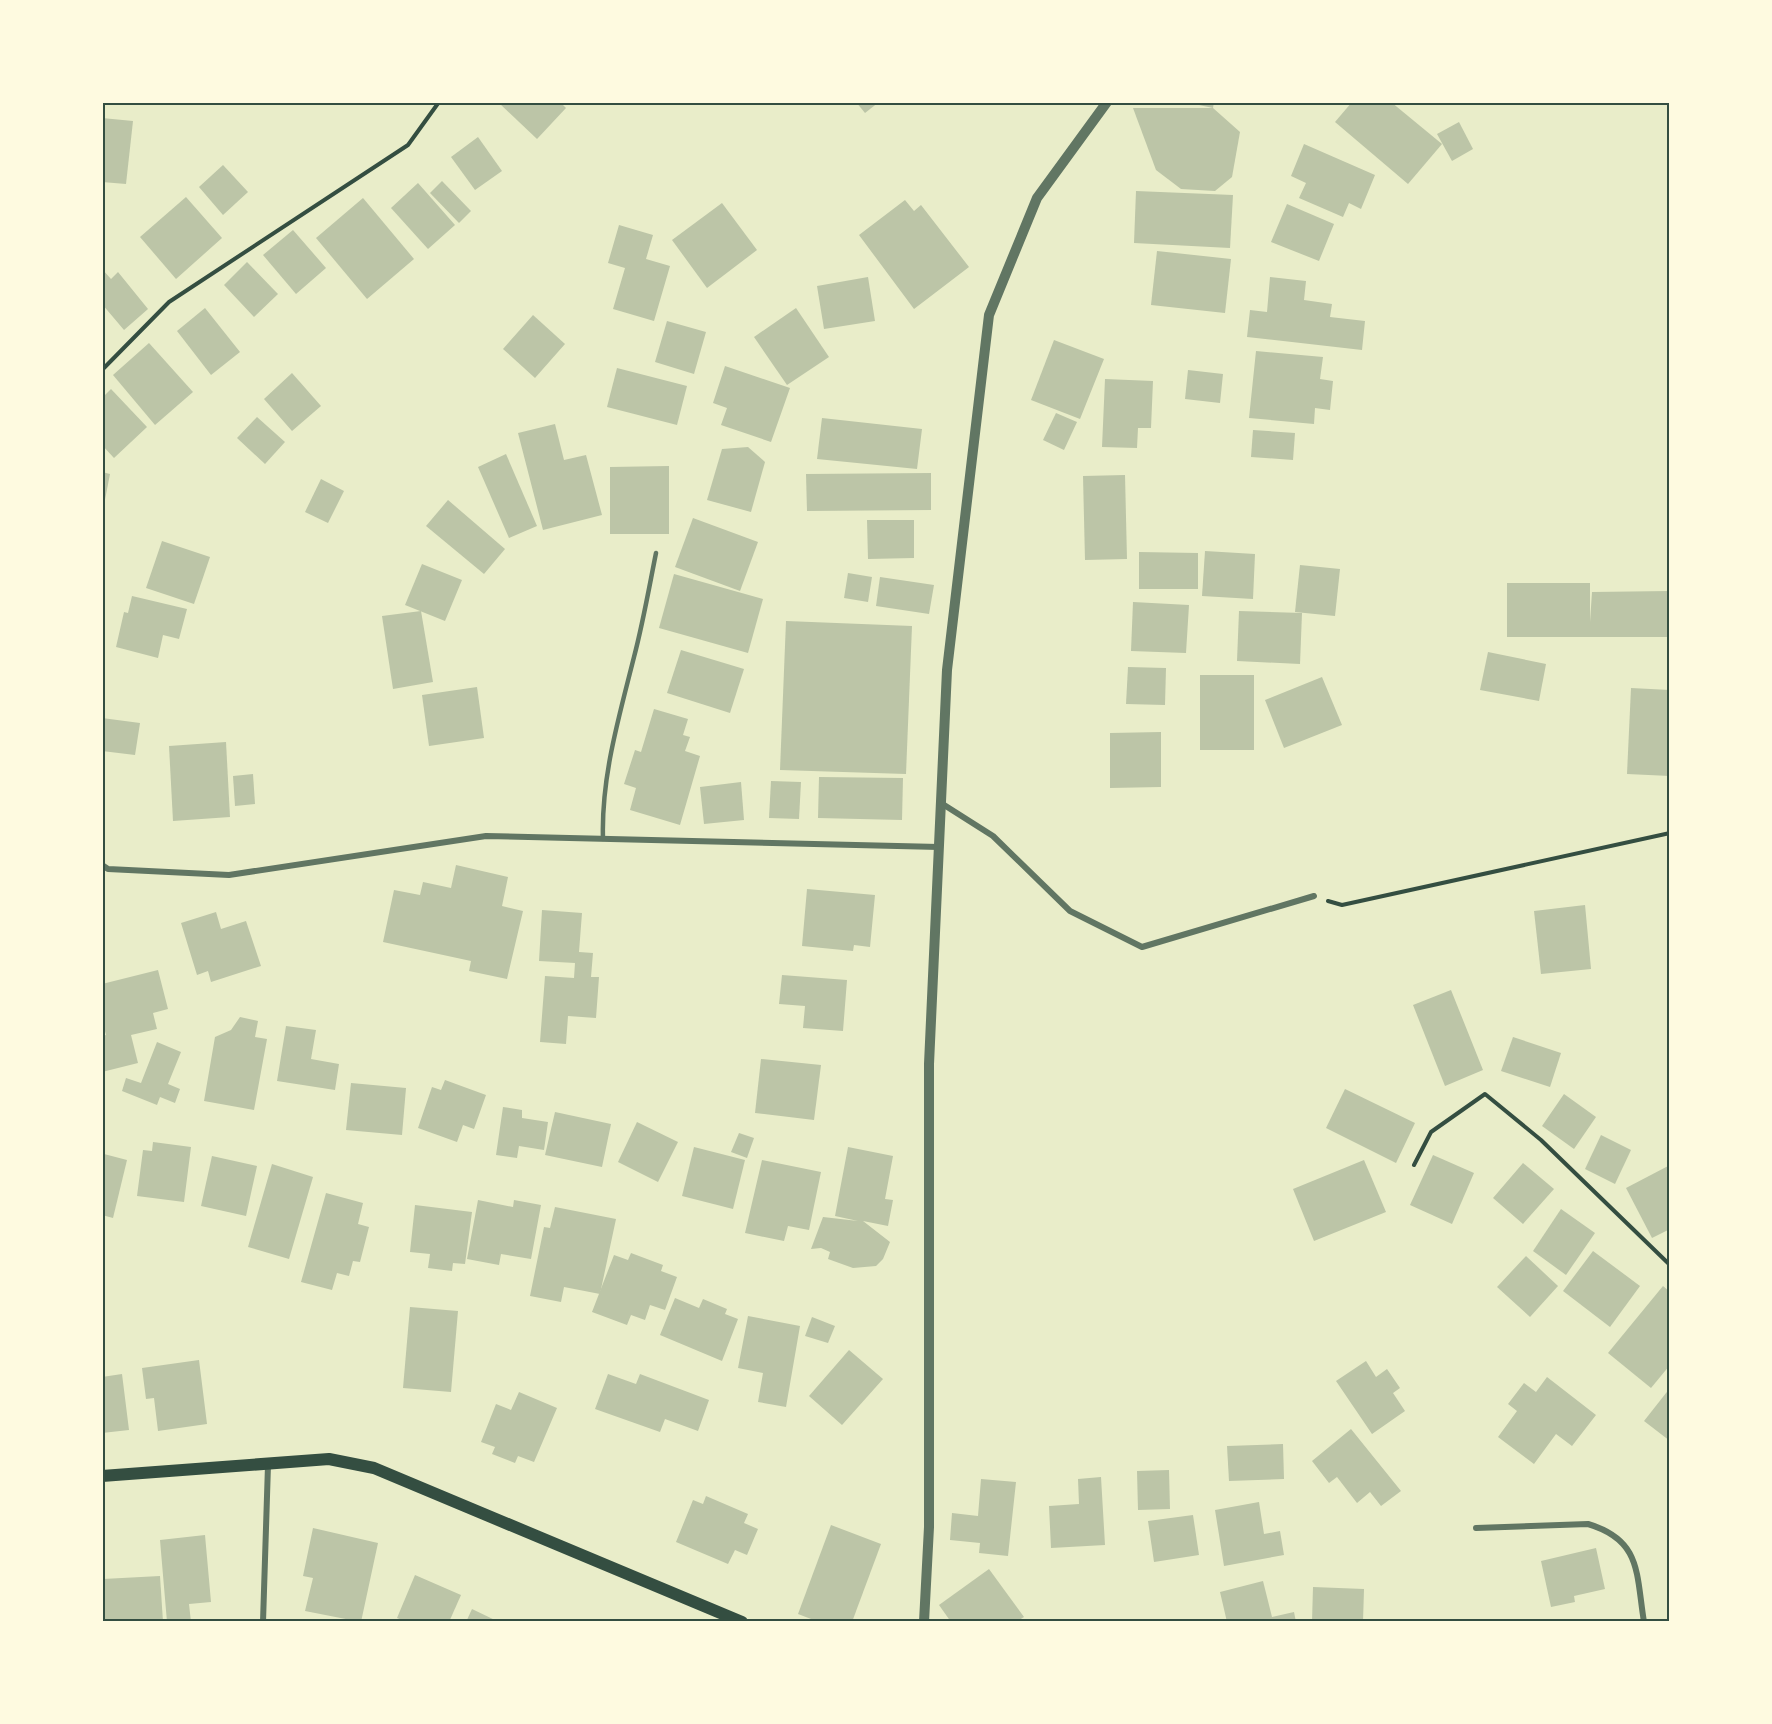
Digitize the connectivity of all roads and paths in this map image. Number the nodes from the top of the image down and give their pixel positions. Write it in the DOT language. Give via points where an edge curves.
graph roads {
  1 [pos="439,102"];
  2 [pos="1107,102"];
  3 [pos="102,370"];
  4 [pos="656,553"];
  5 [pos="941,803"];
  6 [pos="1670,833"];
  7 [pos="603,839"];
  8 [pos="939,847"];
  9 [pos="102,865"];
  10 [pos="1314,896"];
  11 [pos="1414,1166"];
  12 [pos="1670,1265"];
  13 [pos="268,1465"];
  14 [pos="102,1476"];
  15 [pos="1476,1528"];
  16 [pos="263,1622"];
  17 [pos="742,1622"];
  18 [pos="924,1622"];
  19 [pos="1644,1622"];
  1 -- 3 [label="path" via="408,145 169,302"];
  2 -- 5 [label="street" via="1037,198 989,315 947,670"];
  4 -- 7 [label="lane" via="608,766 602,808"];
  5 -- 8 [label="street"];
  5 -- 10 [label="street" via="993,836 1070,911 1142,947"];
  6 -- 10 [label="path" via="1342,905"];
  7 -- 8 [label="street"];
  7 -- 9 [label="street" via="486,836 229,875 108,869"];
  8 -- 18 [label="street" via="929,1064 929,1527"];
  11 -- 12 [label="path" via="1431,1132 1485,1094 1541,1140"];
  13 -- 14 [label="main road"];
  13 -- 16 [label="street"];
  13 -- 17 [label="main road" via="329,1459 374,1468"];
  15 -- 19 [label="street" via="1588,1524 1605,1529 1622,1539 1633,1559"];
}
